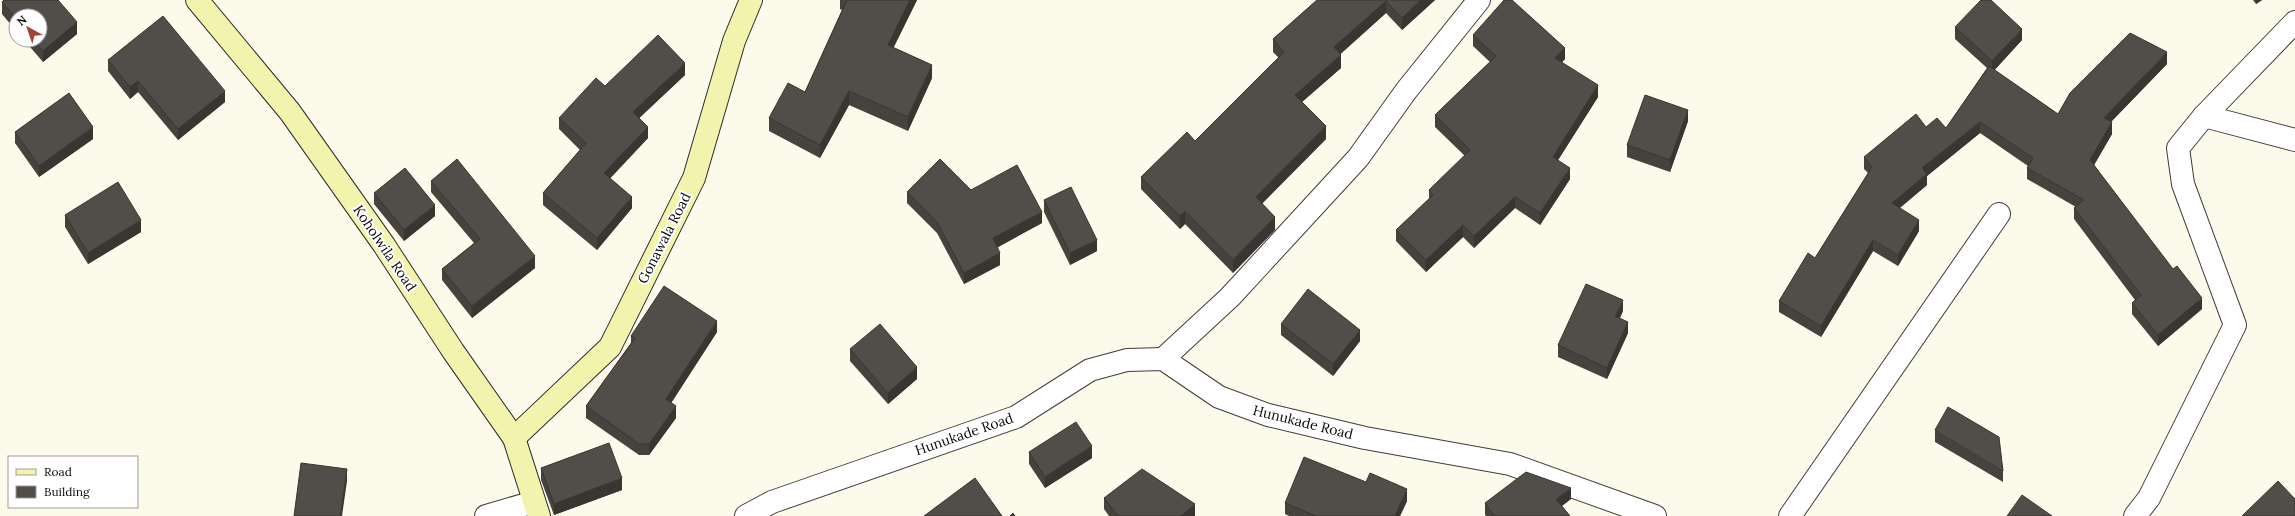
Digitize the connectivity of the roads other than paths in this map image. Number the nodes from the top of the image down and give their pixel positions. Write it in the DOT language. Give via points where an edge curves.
graph roads {
  1 [pos="197,0"];
  2 [pos="750,0"];
  3 [pos="1479,0"];
  4 [pos="2295,22"];
  5 [pos="2204,116"];
  6 [pos="2295,140"];
  7 [pos="1999,214"];
  8 [pos="1163,359"];
  9 [pos="514,438"];
  10 [pos="536,509"];
  11 [pos="486,516"];
  12 [pos="746,516"];
  13 [pos="1655,516"];
  14 [pos="1790,516"];
  15 [pos="2135,516"];
  1 -- 9 [label="street, Koholwila Road" via="290,112 384,245"];
  2 -- 9 [label="street, Gonawala Road" via="734,41 694,178 610,347"];
  3 -- 8 [label="street" via="1406,91 1358,158 1230,297"];
  4 -- 5 [label="street"];
  5 -- 6 [label="street"];
  5 -- 15 [label="street" via="2178,148 2182,184 2235,325 2149,498"];
  7 -- 14 [label="street"];
  8 -- 12 [label="street, Hunukade Road" via="1127,360 1090,370 1016,417 772,502"];
  8 -- 13 [label="street, Hunukade Road" via="1219,397 1268,415 1365,438 1510,464"];
  9 -- 10 [label="street, Koholwila Road"];
  10 -- 11 [label="street"];
}
